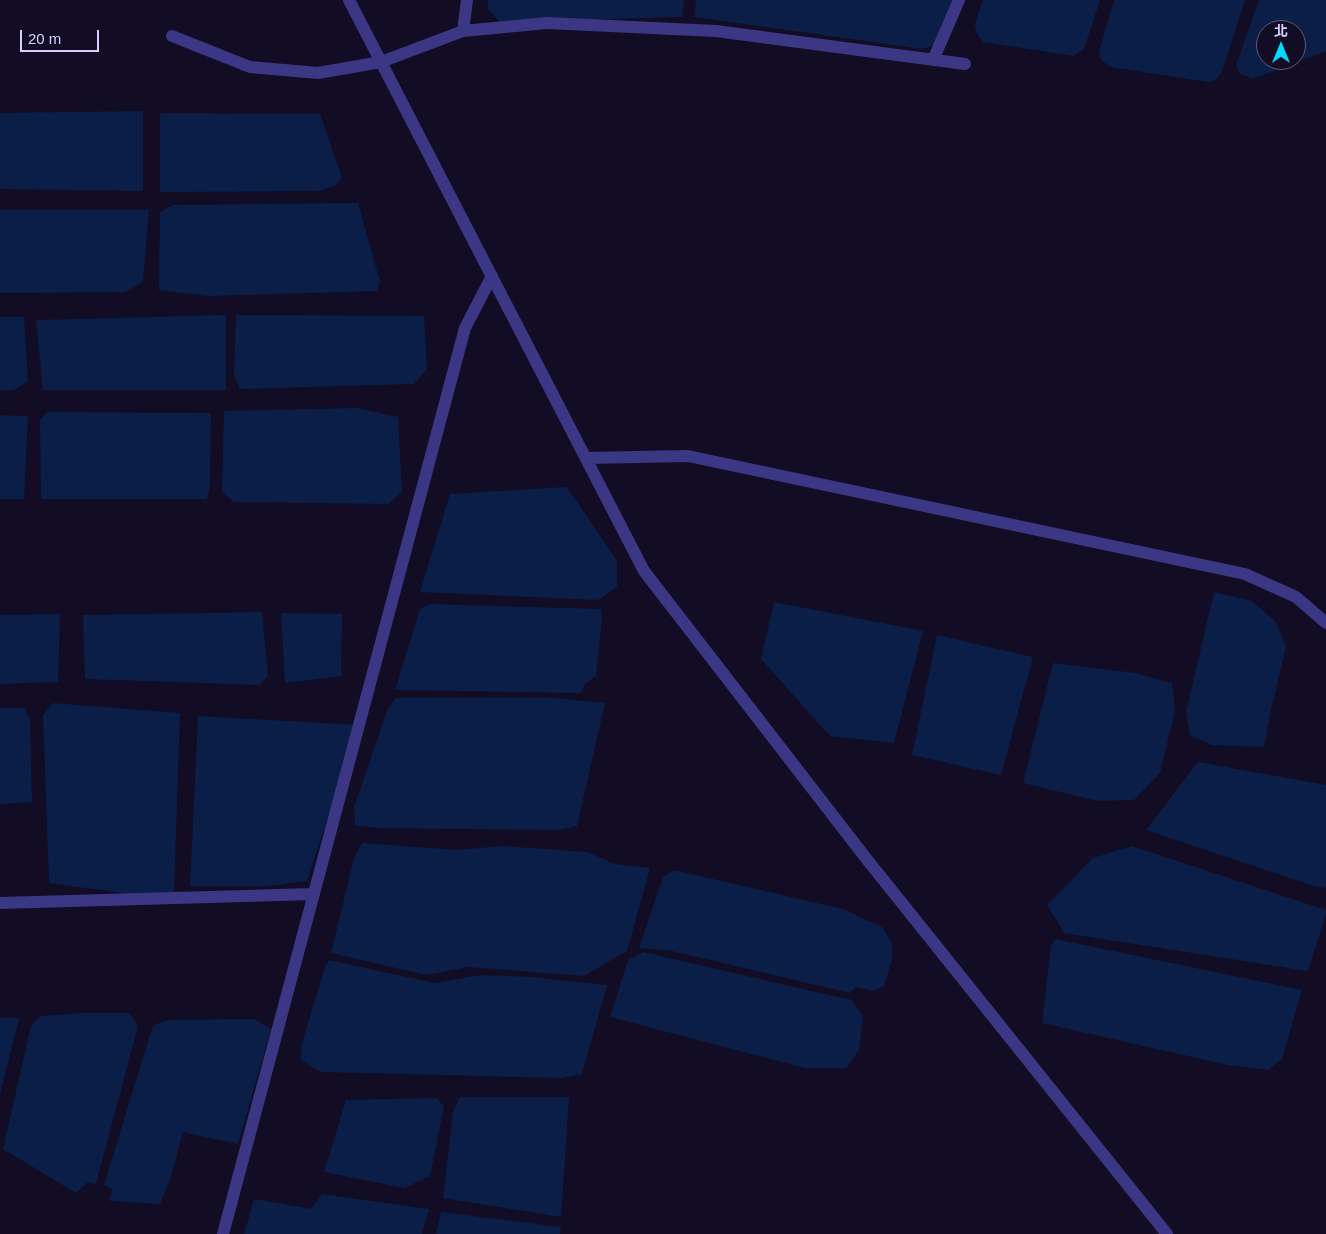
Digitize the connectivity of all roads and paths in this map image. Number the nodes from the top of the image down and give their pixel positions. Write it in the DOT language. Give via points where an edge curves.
graph roads {
  1 [pos="349,0"];
  2 [pos="467,0"];
  3 [pos="959,0"];
  4 [pos="463,31"];
  5 [pos="172,36"];
  6 [pos="933,60"];
  7 [pos="381,62"];
  8 [pos="965,64"];
  9 [pos="492,276"];
  10 [pos="586,458"];
  11 [pos="1326,623"];
  12 [pos="314,894"];
  13 [pos="0,903"];
  14 [pos="223,1234"];
  15 [pos="1168,1234"];
  1 -- 7 [label="street"];
  2 -- 4 [label="street"];
  3 -- 6 [label="street"];
  4 -- 6 [label="street" via="547,23 716,31"];
  4 -- 7 [label="street"];
  5 -- 7 [label="street" via="250,67 318,73"];
  6 -- 8 [label="street"];
  7 -- 9 [label="street"];
  9 -- 10 [label="street"];
  9 -- 12 [label="street" via="465,328"];
  10 -- 11 [label="street" via="688,456 1245,574 1296,597"];
  10 -- 15 [label="street" via="644,571 865,858"];
  12 -- 13 [label="street"];
  12 -- 14 [label="street"];
}
